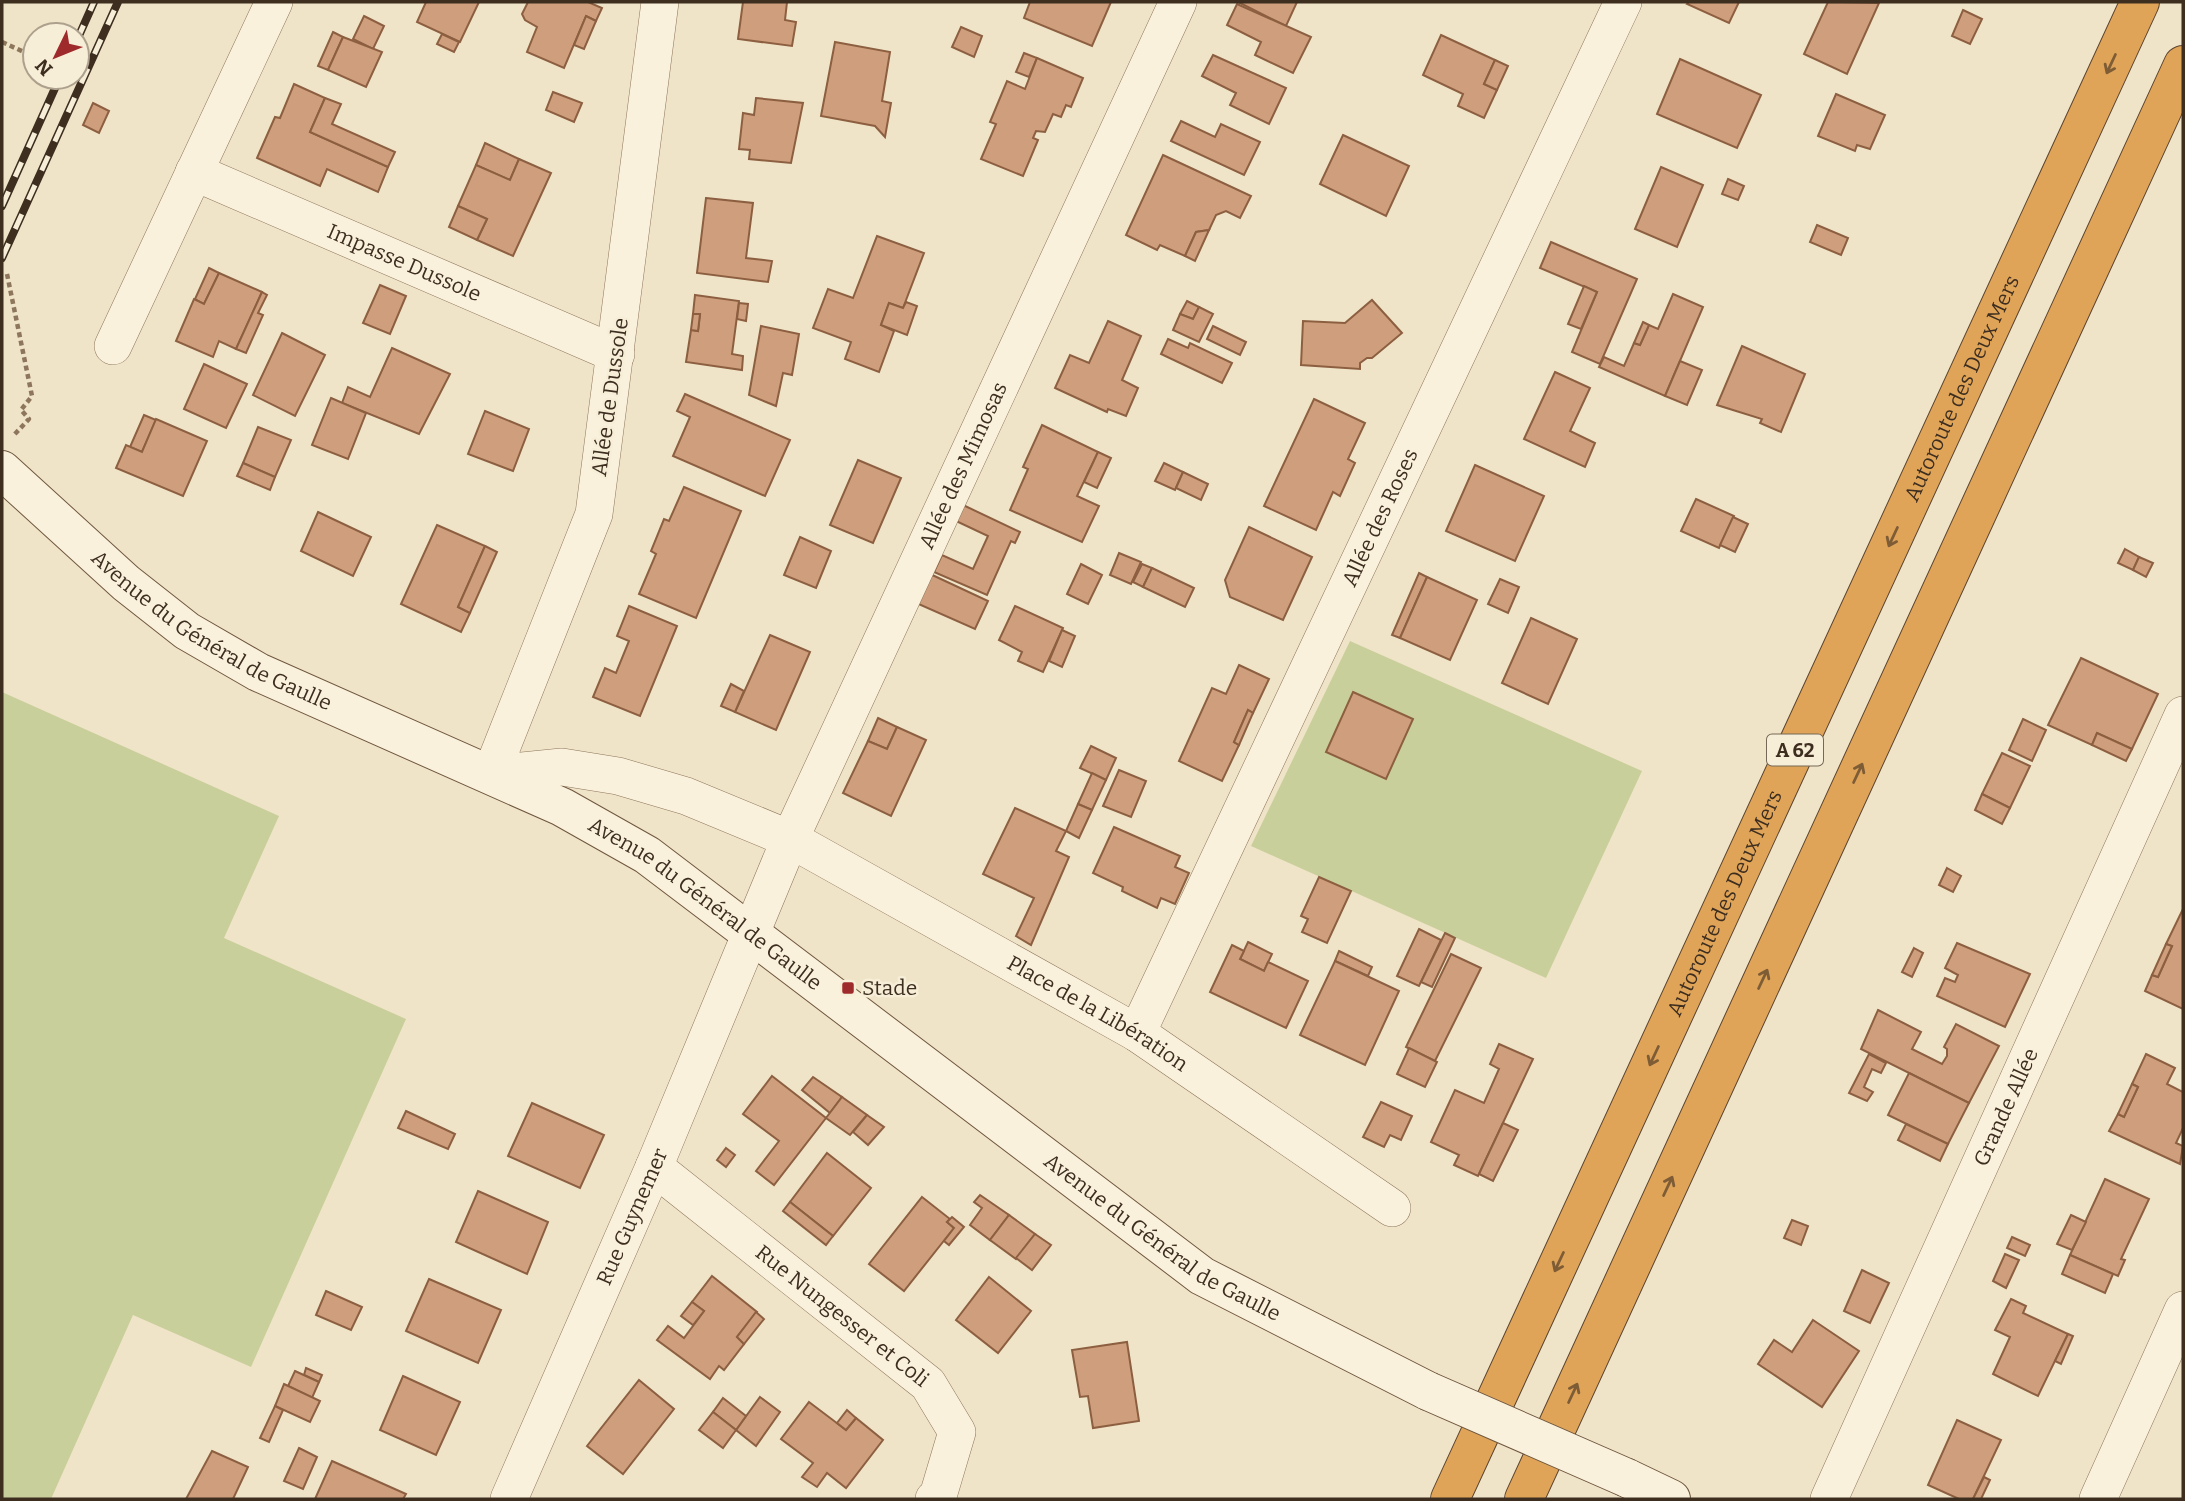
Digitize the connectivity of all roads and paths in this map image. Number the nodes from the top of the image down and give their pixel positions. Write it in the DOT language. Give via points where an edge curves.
graph roads {
  1 [pos="274,2"];
  2 [pos="660,2"];
  3 [pos="1178,2"];
  4 [pos="1623,2"];
  5 [pos="2140,2"];
  6 [pos="2,42"];
  7 [pos="21,51"];
  8 [pos="2183,65"];
  9 [pos="194,172"];
  10 [pos="7,274"];
  11 [pos="113,346"];
  12 [pos="616,354"];
  13 [pos="6,454"];
  14 [pos="2183,715"];
  15 [pos="491,774"];
  16 [pos="790,839"];
  17 [pos="751,932"];
  18 [pos="1137,1033"];
  19 [pos="654,1167"];
  20 [pos="1392,1208"];
  21 [pos="2183,1310"];
  22 [pos="509,1499"];
  23 [pos="934,1499"];
  24 [pos="1450,1499"];
  25 [pos="1524,1499"];
  26 [pos="1671,1499"];
  27 [pos="1829,1499"];
  28 [pos="2098,1499"];
  1 -- 9 [label="street"];
  2 -- 12 [label="street, Allée de Dussole"];
  3 -- 16 [label="street, Allée des Mimosas"];
  4 -- 18 [label="street, Allée des Roses"];
  5 -- 24 [label="highway, Autoroute des Deux Mers / A 62, one-way"];
  6 -- 7 [label="path"];
  25 -- 8 [label="highway, one-way"];
  9 -- 11 [label="street"];
  9 -- 12 [label="street, Impasse Dussole"];
  10 -- 13 [label="path" via="32,396 21,410 29,419"];
  12 -- 15 [label="street, Allée de Dussole" via="594,514"];
  13 -- 15 [label="street, Avenue du Général de Gaulle" via="126,583 187,631 258,671"];
  14 -- 27 [label="street, Grande Allée"];
  15 -- 16 [label="street, Place de la Libération" via="562,767 618,776 686,796"];
  15 -- 17 [label="street, Avenue du Général de Gaulle" via="647,855"];
  16 -- 17 [label="street, Allée des Mimosas"];
  16 -- 18 [label="street, Place de la Libération"];
  17 -- 19 [label="street, Rue Guynemer"];
  17 -- 26 [label="street, Avenue du Général de Gaulle, bridge" via="1202,1276 1428,1391"];
  18 -- 20 [label="street, Place de la Libération"];
  19 -- 22 [label="street, Rue Guynemer"];
  19 -- 23 [label="street, Rue Nungesser et Coli" via="928,1384 957,1432"];
  21 -- 28 [label="street"];
}
